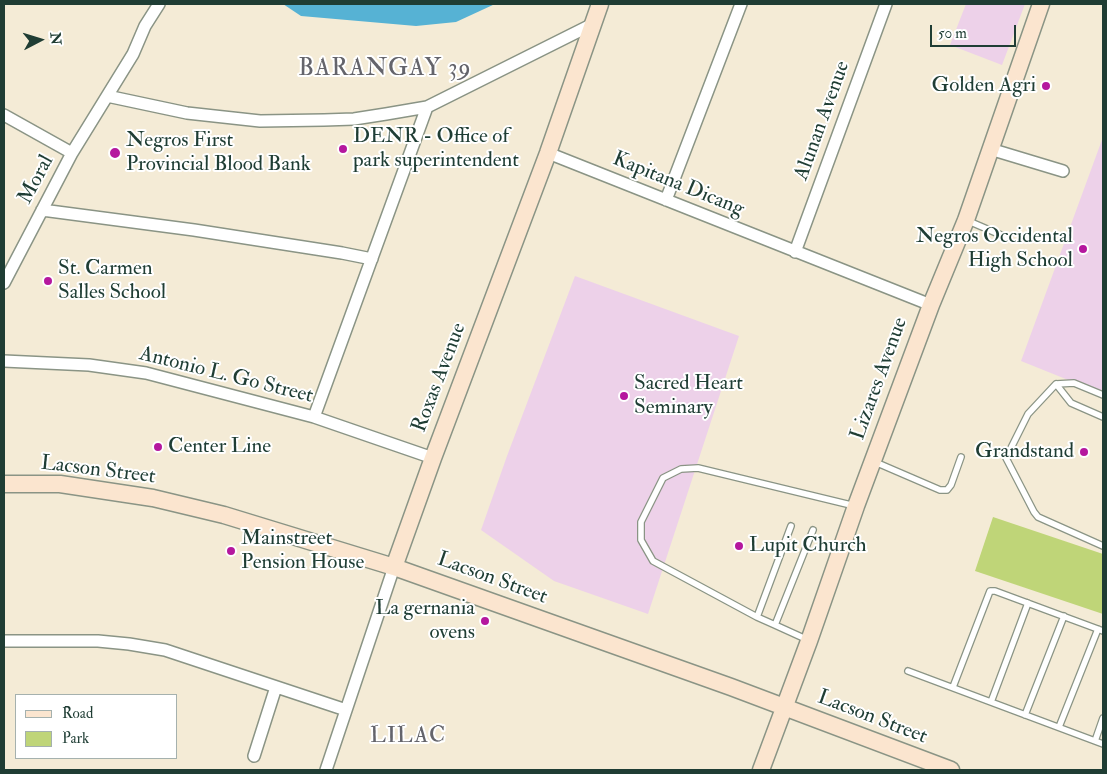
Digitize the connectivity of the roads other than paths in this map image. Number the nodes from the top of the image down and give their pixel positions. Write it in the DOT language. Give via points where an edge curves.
graph roads {
  1 [pos="159,4"];
  2 [pos="600,4"];
  3 [pos="741,4"];
  4 [pos="886,4"];
  5 [pos="1041,4"];
  6 [pos="591,25"];
  7 [pos="108,96"];
  8 [pos="426,107"];
  9 [pos="4,115"];
  10 [pos="990,149"];
  11 [pos="72,153"];
  12 [pos="548,153"];
  13 [pos="1063,171"];
  14 [pos="666,200"];
  15 [pos="42,210"];
  16 [pos="966,220"];
  17 [pos="1008,238"];
  18 [pos="795,252"];
  19 [pos="372,259"];
  20 [pos="4,283"];
  21 [pos="931,305"];
  22 [pos="4,361"];
  23 [pos="1056,384"];
  24 [pos="1103,395"];
  25 [pos="314,417"];
  26 [pos="1103,417"];
  27 [pos="961,457"];
  28 [pos="433,458"];
  29 [pos="873,462"];
  30 [pos="4,484"];
  31 [pos="856,506"];
  32 [pos="791,526"];
  33 [pos="813,530"];
  34 [pos="1103,546"];
  35 [pos="394,567"];
  36 [pos="1028,603"];
  37 [pos="1064,616"];
  38 [pos="757,617"];
  39 [pos="775,625"];
  40 [pos="1101,630"];
  41 [pos="809,640"];
  42 [pos="4,641"];
  43 [pos="908,671"];
  44 [pos="276,687"];
  45 [pos="953,688"];
  46 [pos="991,702"];
  47 [pos="784,708"];
  48 [pos="346,710"];
  49 [pos="1026,715"];
  50 [pos="1103,718"];
  51 [pos="1059,727"];
  52 [pos="1094,741"];
  53 [pos="1103,744"];
  54 [pos="254,756"];
  55 [pos="326,770"];
  56 [pos="761,770"];
  57 [pos="951,770"];
  1 -- 7 [label="street, Moral"];
  2 -- 6 [label="street, Roxas Avenue"];
  3 -- 14 [label="street"];
  4 -- 18 [label="street, Alunan Avenue"];
  5 -- 10 [label="street, Lizares Avenue"];
  6 -- 8 [label="street"];
  6 -- 12 [label="street, Roxas Avenue"];
  7 -- 8 [label="street" via="187,113 260,121 354,119"];
  7 -- 11 [label="street, Moral"];
  8 -- 19 [label="street"];
  9 -- 11 [label="street"];
  10 -- 13 [label="street"];
  10 -- 16 [label="street, Lizares Avenue"];
  11 -- 15 [label="street, Moral"];
  12 -- 14 [label="street, Kapitana Dicang"];
  12 -- 28 [label="street, Roxas Avenue"];
  14 -- 18 [label="street, Kapitana Dicang"];
  15 -- 19 [label="street" via="194,230"];
  15 -- 20 [label="street, Moral"];
  16 -- 17 [label="lane"];
  16 -- 21 [label="street, Lizares Avenue"];
  18 -- 21 [label="street, Kapitana Dicang"];
  19 -- 25 [label="street"];
  21 -- 29 [label="street, Lizares Avenue"];
  22 -- 25 [label="street, Antonio L. Go Street" via="121,368"];
  23 -- 24 [label="lane" via="1074,382"];
  23 -- 26 [label="lane" via="1071,403"];
  23 -- 34 [label="lane" via="1028,414 1006,458 1038,517"];
  25 -- 28 [label="street, Antonio L. Go Street"];
  27 -- 29 [label="lane" via="947,490"];
  28 -- 35 [label="street, Roxas Avenue"];
  29 -- 31 [label="street, Lizares Avenue"];
  30 -- 35 [label="street, Lacson Street" via="60,484 153,498 224,515"];
  31 -- 38 [label="lane" via="698,468 681,469 663,478 641,522 642,540 653,561"];
  31 -- 41 [label="street, Lizares Avenue"];
  32 -- 38 [label="lane"];
  33 -- 39 [label="lane"];
  35 -- 47 [label="street, Lacson Street"];
  35 -- 48 [label="street, Roxas Avenue"];
  36 -- 37 [label="lane"];
  36 -- 45 [label="lane" via="990,591"];
  36 -- 46 [label="lane"];
  37 -- 40 [label="lane"];
  37 -- 49 [label="lane"];
  38 -- 39 [label="lane"];
  39 -- 41 [label="lane"];
  40 -- 51 [label="lane"];
  41 -- 47 [label="street, Lizares Avenue"];
  42 -- 44 [label="street" via="68,640 129,644 176,653"];
  43 -- 45 [label="lane"];
  44 -- 48 [label="street"];
  44 -- 54 [label="street"];
  45 -- 46 [label="lane"];
  46 -- 49 [label="lane"];
  47 -- 56 [label="street, Lizares Avenue"];
  47 -- 57 [label="street, Lacson Street"];
  48 -- 55 [label="street, Roxas Avenue"];
  49 -- 51 [label="lane"];
  50 -- 52 [label="lane"];
  51 -- 52 [label="lane"];
  52 -- 53 [label="lane"];
}
